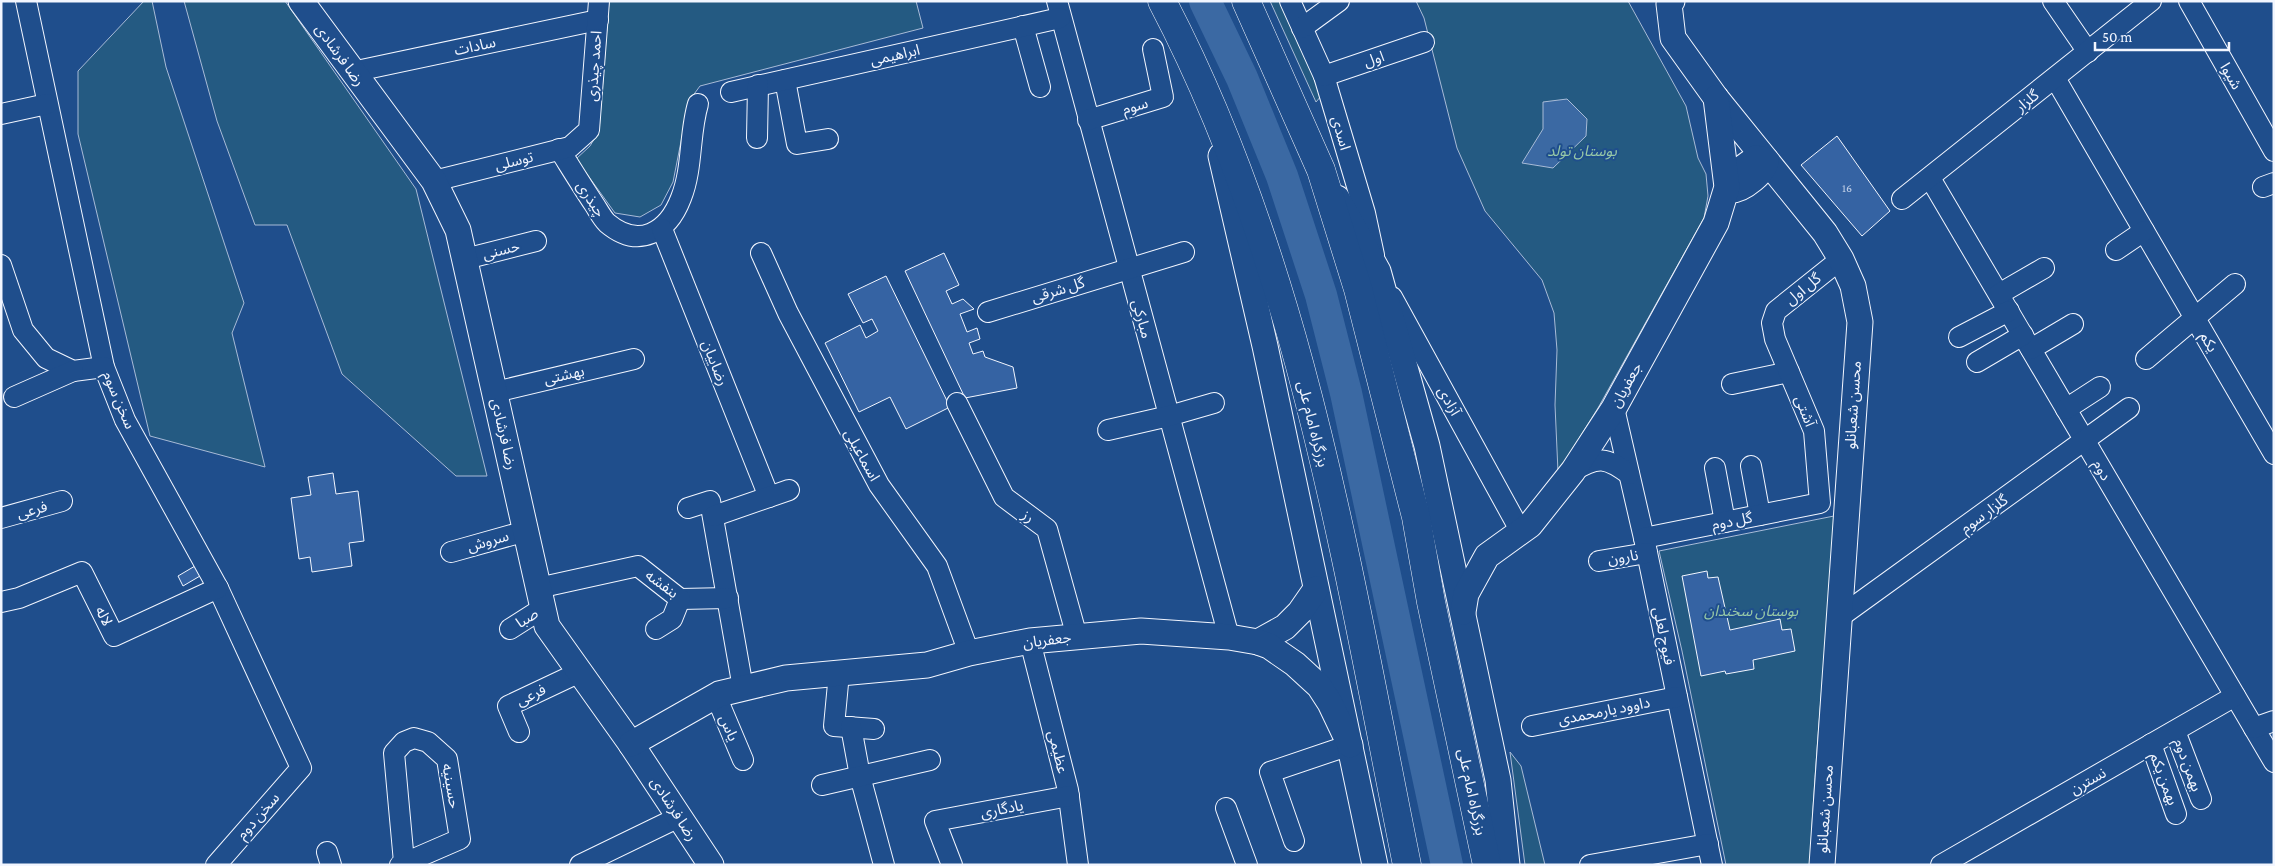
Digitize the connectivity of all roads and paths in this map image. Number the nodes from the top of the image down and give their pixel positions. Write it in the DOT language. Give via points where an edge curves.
graph roads {
  1 [pos="26,1"];
  2 [pos="301,1"];
  3 [pos="1162,1"];
  4 [pos="1246,1"];
  5 [pos="1290,1"];
  6 [pos="1339,1"];
  7 [pos="2053,1"];
  8 [pos="2151,1"];
  9 [pos="2189,1"];
  10 [pos="1669,2"];
  11 [pos="1058,9"];
  12 [pos="598,11"];
  13 [pos="1023,26"];
  14 [pos="1302,28"];
  15 [pos="1424,42"];
  16 [pos="1153,49"];
  17 [pos="2088,52"];
  18 [pos="352,72"];
  19 [pos="1324,76"];
  20 [pos="2055,78"];
  21 [pos="785,80"];
  22 [pos="758,86"];
  23 [pos="1040,87"];
  24 [pos="731,92"];
  25 [pos="1207,95"];
  26 [pos="1716,98"];
  27 [pos="47,104"];
  28 [pos="698,104"];
  29 [pos="1,114"];
  30 [pos="1088,120"];
  31 [pos="589,130"];
  32 [pos="757,138"];
  33 [pos="828,139"];
  34 [pos="559,150"];
  35 [pos="2274,151"];
  36 [pos="1766,160"];
  37 [pos="1321,170"];
  38 [pos="1930,178"];
  39 [pos="434,181"];
  40 [pos="1727,187"];
  41 [pos="1902,199"];
  42 [pos="662,229"];
  43 [pos="2144,231"];
  44 [pos="536,241"];
  45 [pos="2116,250"];
  46 [pos="1184,252"];
  47 [pos="761,253"];
  48 [pos="465,259"];
  49 [pos="1841,259"];
  50 [pos="1,265"];
  51 [pos="1128,268"];
  52 [pos="2044,268"];
  53 [pos="1378,271"];
  54 [pos="2236,284"];
  55 [pos="2004,302"];
  56 [pos="988,312"];
  57 [pos="2195,318"];
  58 [pos="1772,323"];
  59 [pos="2073,324"];
  60 [pos="1959,337"];
  61 [pos="2027,342"];
  62 [pos="634,358"];
  63 [pos="2146,359"];
  64 [pos="1977,362"];
  65 [pos="104,367"];
  66 [pos="73,371"];
  67 [pos="1789,372"];
  68 [pos="1732,384"];
  69 [pos="2100,387"];
  70 [pos="494,392"];
  71 [pos="14,396"];
  72 [pos="957,403"];
  73 [pos="1214,403"];
  74 [pos="1614,408"];
  75 [pos="2130,408"];
  76 [pos="2066,409"];
  77 [pos="1168,416"];
  78 [pos="1108,430"];
  79 [pos="2085,441"];
  80 [pos="2274,454"];
  81 [pos="1751,466"];
  82 [pos="1715,468"];
  83 [pos="1573,471"];
  84 [pos="1629,474"];
  85 [pos="789,490"];
  86 [pos="769,497"];
  87 [pos="62,501"];
  88 [pos="1820,503"];
  89 [pos="688,508"];
  90 [pos="1443,514"];
  91 [pos="1760,515"];
  92 [pos="714,516"];
  93 [pos="1,518"];
  94 [pos="1725,522"];
  95 [pos="526,531"];
  96 [pos="1521,532"];
  97 [pos="1646,546"];
  98 [pos="451,552"];
  99 [pos="1487,556"];
  100 [pos="1599,560"];
  101 [pos="218,588"];
  102 [pos="1316,590"];
  103 [pos="541,598"];
  104 [pos="728,598"];
  105 [pos="680,599"];
  106 [pos="1,602"];
  107 [pos="1462,614"];
  108 [pos="1837,619"];
  109 [pos="510,629"];
  110 [pos="656,629"];
  111 [pos="1077,636"];
  112 [pos="1229,637"];
  113 [pos="1030,641"];
  114 [pos="1258,642"];
  115 [pos="969,653"];
  116 [pos="580,672"];
  117 [pos="838,673"];
  118 [pos="743,688"];
  119 [pos="716,696"];
  120 [pos="2235,696"];
  121 [pos="1677,697"];
  122 [pos="2274,721"];
  123 [pos="1532,726"];
  124 [pos="851,728"];
  125 [pos="2254,728"];
  126 [pos="874,729"];
  127 [pos="2175,731"];
  128 [pos="519,732"];
  129 [pos="631,744"];
  130 [pos="2151,744"];
  131 [pos="1350,745"];
  132 [pos="743,760"];
  133 [pos="930,760"];
  134 [pos="2274,762"];
  135 [pos="301,768"];
  136 [pos="860,776"];
  137 [pos="822,785"];
  138 [pos="1068,796"];
  139 [pos="2200,798"];
  140 [pos="1226,808"];
  141 [pos="2176,814"];
  142 [pos="679,817"];
  143 [pos="1368,831"];
  144 [pos="1294,841"];
  145 [pos="1708,844"];
  146 [pos="402,863"];
  147 [pos="216,865"];
  148 [pos="580,865"];
  149 [pos="711,865"];
  150 [pos="884,865"];
  151 [pos="952,865"];
  152 [pos="1078,865"];
  153 [pos="1247,865"];
  154 [pos="1369,865"];
  155 [pos="1375,865"];
  156 [pos="1406,865"];
  157 [pos="1487,865"];
  158 [pos="1507,865"];
  159 [pos="1590,865"];
  160 [pos="1712,865"];
  161 [pos="1822,865"];
  162 [pos="1941,865"];
  1 -- 27 [label="street, سخن سوم"];
  2 -- 18 [label="main road, رضا فرشادی"];
  3 -- 25 [label="highway, بزرگراه امام علی"];
  4 -- 37 [label="highway, بزرگراه امام علی"];
  5 -- 14 [label="street, اسدی"];
  6 -- 14 [label="street"];
  7 -- 17 [label="street"];
  8 -- 17 [label="street, گلزار"];
  9 -- 35 [label="street, شیوا"];
  10 -- 26 [label="main road, محسن شعبانلو" via="1672,38"];
  11 -- 13 [label="street, ابراهیمی"];
  11 -- 30 [label="street, مبارکی"];
  12 -- 18 [label="street, سادات"];
  12 -- 31 [label="street, احمد چیذری"];
  13 -- 21 [label="street, ابراهیمی"];
  13 -- 23 [label="street"];
  14 -- 19 [label="street, اسدی"];
  15 -- 19 [label="street, اول"];
  16 -- 30 [label="street, سوم" via="1163,97"];
  17 -- 20 [label="street, گلزار"];
  18 -- 39 [label="main road, رضا فرشادی"];
  19 -- 53 [label="street, اسدی" via="1365,213"];
  20 -- 38 [label="street, گلزار"];
  20 -- 43 [label="street, یکم"];
  21 -- 22 [label="street, ابراهیمی"];
  21 -- 33 [label="street" via="797,144"];
  22 -- 24 [label="street, ابراهیمی"];
  22 -- 32 [label="street"];
  25 -- 102 [label="main road" via="1257,308"];
  25 -- 156 [label="highway, بزرگراه امام علی" via="1261,235 1308,400 1340,536"];
  26 -- 36 [label="main road, محسن شعبانلو"];
  26 -- 40 [label="main road"];
  27 -- 29 [label="street"];
  27 -- 65 [label="street, سخن سوم"];
  28 -- 42 [label="street" via="681,198"];
  30 -- 51 [label="street, مبارکی"];
  31 -- 34 [label="street, توسلی" via="570,147"];
  34 -- 39 [label="street, توسلی"];
  34 -- 42 [label="street, چیذری" via="606,222 623,234 646,236"];
  36 -- 40 [label="main road" via="1756,158 1730,178"];
  36 -- 49 [label="main road, محسن شعبانلو" via="1825,233"];
  37 -- 53 [label="main road"];
  37 -- 157 [label="highway, بزرگراه امام علی" via="1358,289 1416,517"];
  38 -- 41 [label="street, گلزار"];
  38 -- 55 [label="street, دوم"];
  39 -- 48 [label="main road, رضا فرشادی" via="458,230"];
  40 -- 74 [label="main road, جعفریان" via="1716,223"];
  42 -- 86 [label="street, رضاییان"];
  43 -- 45 [label="street"];
  43 -- 57 [label="street, یکم"];
  44 -- 48 [label="street, حسنی"];
  46 -- 51 [label="street, گل شرقی"];
  47 -- 115 [label="street, اسماعیلی" via="788,314 879,485 937,566"];
  48 -- 70 [label="main road, رضا فرشادی"];
  49 -- 58 [label="street, گل اول" via="1776,311"];
  49 -- 108 [label="main road, محسن شعبانلو" via="1852,286 1860,322"];
  50 -- 66 [label="street" via="23,330 46,358"];
  51 -- 56 [label="street, گل شرقی"];
  51 -- 77 [label="street, مبارکی"];
  52 -- 55 [label="street"];
  53 -- 90 [label="main road"];
  53 -- 96 [label="street, آزادی"];
  54 -- 57 [label="street"];
  55 -- 60 [label="street"];
  55 -- 61 [label="street, دوم"];
  57 -- 63 [label="street"];
  57 -- 80 [label="street, یکم"];
  58 -- 67 [label="street, آشتی" via="1775,340"];
  59 -- 61 [label="street"];
  61 -- 64 [label="street"];
  61 -- 76 [label="street, دوم"];
  62 -- 70 [label="street, بهشتی"];
  65 -- 66 [label="street"];
  65 -- 101 [label="street, سخن سوم" via="125,420"];
  66 -- 71 [label="street"];
  67 -- 68 [label="street"];
  67 -- 88 [label="street, آشتی" via="1814,431"];
  69 -- 76 [label="street"];
  70 -- 95 [label="main road, رضا فرشادی"];
  72 -- 111 [label="street, رز" via="1004,497 1048,529"];
  73 -- 77 [label="street"];
  74 -- 83 [label="main road, جعفریان"];
  74 -- 84 [label="street, فیوج لعلی"];
  75 -- 79 [label="street, گلزار سوم"];
  76 -- 79 [label="street, دوم"];
  77 -- 78 [label="street"];
  77 -- 112 [label="street, مبارکی"];
  79 -- 108 [label="street, گلزار سوم"];
  79 -- 120 [label="street, دوم"];
  81 -- 91 [label="street"];
  82 -- 94 [label="street"];
  83 -- 84 [label="street" via="1589,461 1602,460 1613,462"];
  83 -- 96 [label="main road, جعفریان"];
  84 -- 97 [label="street, فیوج لعلی"];
  85 -- 86 [label="street"];
  86 -- 92 [label="street"];
  87 -- 93 [label="street, فرعی"];
  88 -- 91 [label="street, گل دوم"];
  89 -- 92 [label="street" via="710,501"];
  90 -- 99 [label="main road" via="1462,542"];
  90 -- 107 [label="main road"];
  91 -- 94 [label="street, گل دوم"];
  92 -- 104 [label="street"];
  94 -- 97 [label="street, گل دوم"];
  95 -- 98 [label="street, سروش"];
  95 -- 103 [label="main road, رضا فرشادی"];
  96 -- 99 [label="main road, جعفریان"];
  97 -- 100 [label="street, نارون"];
  97 -- 121 [label="street, فیوج لعلی"];
  99 -- 107 [label="main road, جعفریان" via="1466,594"];
  101 -- 106 [label="street, لاله" via="114,636 82,572 19,598"];
  101 -- 135 [label="street, سخن سوم"];
  102 -- 114 [label="main road" via="1285,627"];
  102 -- 131 [label="main road"];
  103 -- 105 [label="street, بنفشه" via="638,566"];
  103 -- 109 [label="street, صبا"];
  103 -- 116 [label="main road, رضا فرشادی" via="547,626"];
  104 -- 105 [label="street, بنفشه"];
  104 -- 118 [label="street"];
  105 -- 110 [label="street" via="672,619"];
  107 -- 158 [label="main road" via="1498,780"];
  108 -- 161 [label="main road, محسن شعبانلو"];
  111 -- 112 [label="main road, جعفریان" via="1141,631"];
  111 -- 113 [label="main road, جعفریان"];
  112 -- 114 [label="main road, جعفریان"];
  113 -- 115 [label="main road, جعفریان"];
  113 -- 138 [label="street, عظیمی"];
  114 -- 131 [label="main road, جعفریان" via="1295,664 1319,686"];
  115 -- 117 [label="main road, جعفریان" via="927,664"];
  116 -- 128 [label="street, فرعی" via="508,706"];
  116 -- 129 [label="main road, رضا فرشادی"];
  117 -- 118 [label="main road, جعفریان" via="786,678"];
  117 -- 124 [label="street" via="834,726"];
  118 -- 119 [label="main road, جعفریان"];
  119 -- 129 [label="main road, جعفریان"];
  119 -- 132 [label="street, یاس"];
  120 -- 125 [label="street, دوم"];
  120 -- 127 [label="street, نسترن"];
  121 -- 123 [label="street, داوود یارمحمدی"];
  121 -- 145 [label="street, فیوج لعلی"];
  122 -- 125 [label="street"];
  124 -- 126 [label="street"];
  124 -- 136 [label="street"];
  125 -- 134 [label="street, دوم"];
  127 -- 130 [label="street, نسترن"];
  127 -- 139 [label="street, بهمن دوم"];
  129 -- 142 [label="main road, رضا فرشادی"];
  130 -- 141 [label="street, بهمن یکم"];
  130 -- 162 [label="street, نسترن"];
  131 -- 143 [label="main road"];
  131 -- 144 [label="street" via="1270,772"];
  133 -- 136 [label="street"];
  135 -- 147 [label="street, سخن دوم"];
  136 -- 137 [label="street"];
  136 -- 150 [label="street"];
  138 -- 151 [label="street, یادگاری" via="935,821"];
  138 -- 152 [label="street, عظیمی"];
  140 -- 153 [label="street"];
  142 -- 148 [label="street"];
  142 -- 149 [label="main road, رضا فرشادی"];
  143 -- 154 [label="street"];
  143 -- 155 [label="main road"];
  145 -- 159 [label="street"];
  145 -- 160 [label="street, فیوج لعلی"];
  146 -- 146 [label="street, حسینیه" via="460,839 447,759 428,742 414,738 394,752"];
}
